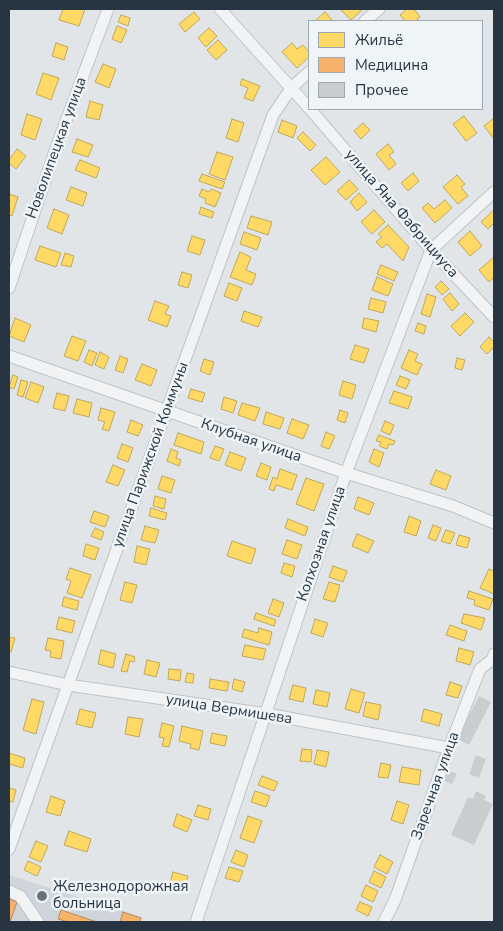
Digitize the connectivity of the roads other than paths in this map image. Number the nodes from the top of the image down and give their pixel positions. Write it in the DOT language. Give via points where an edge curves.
graph roads {
  1 [pos="108,9"];
  2 [pos="220,9"];
  3 [pos="379,9"];
  4 [pos="366,20"];
  5 [pos="308,73"];
  6 [pos="292,87"];
  7 [pos="308,106"];
  8 [pos="312,110"];
  9 [pos="494,192"];
  10 [pos="431,250"];
  11 [pos="9,288"];
  12 [pos="494,317"];
  13 [pos="9,356"];
  14 [pos="167,412"];
  15 [pos="346,473"];
  16 [pos="494,523"];
  17 [pos="494,654"];
  18 [pos="9,672"];
  19 [pos="68,685"];
  20 [pos="267,714"];
  21 [pos="449,748"];
  22 [pos="9,849"];
  23 [pos="9,891"];
  24 [pos="38,922"];
  25 [pos="196,922"];
  26 [pos="384,922"];
  1 -- 11 [label="street, Новолипецкая улица" via="56,148"];
  2 -- 6 [label="street, улица Яна Фабрициуса"];
  3 -- 4 [label="street"];
  5 -- 6 [label="street, улица Парижской Коммуны"];
  6 -- 7 [label="street, улица Яна Фабрициуса"];
  6 -- 14 [label="street, улица Парижской Коммуны" via="273,115"];
  8 -- 10 [label="street, улица Яна Фабрициуса"];
  9 -- 10 [label="street, Колхозная улица"];
  10 -- 12 [label="street, улица Яна Фабрициуса"];
  10 -- 15 [label="street, Колхозная улица"];
  13 -- 14 [label="street, Клубная улица"];
  14 -- 15 [label="street, Клубная улица"];
  14 -- 19 [label="street, улица Парижской Коммуны"];
  15 -- 16 [label="street, Клубная улица" via="453,506"];
  15 -- 20 [label="street, Колхозная улица"];
  17 -- 21 [label="street, Заречная улица" via="493,659 480,669"];
  18 -- 19 [label="street, улица Вермишева"];
  19 -- 20 [label="street, улица Вермишева"];
  19 -- 22 [label="street, улица Парижской Коммуны"];
  20 -- 21 [label="street, улица Вермишева"];
  20 -- 25 [label="street, Колхозная улица"];
  21 -- 26 [label="street, Заречная улица" via="395,900"];
  23 -- 24 [label="street" via="20,896"];
}
